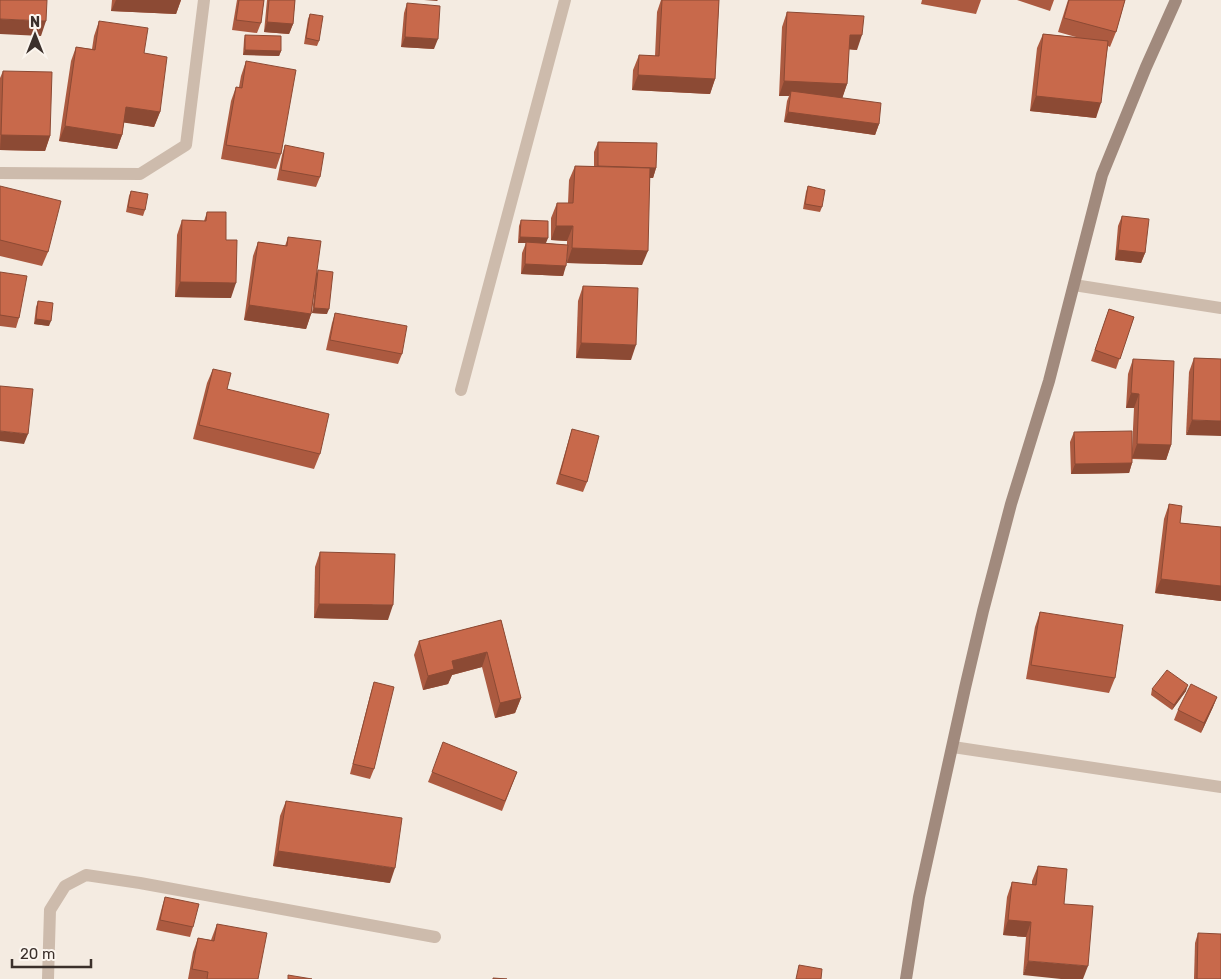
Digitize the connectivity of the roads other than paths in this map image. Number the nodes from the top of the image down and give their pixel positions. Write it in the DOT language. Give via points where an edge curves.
graph roads {
  1 [pos="204,0"];
  2 [pos="565,0"];
  3 [pos="1176,0"];
  4 [pos="0,173"];
  5 [pos="1074,285"];
  6 [pos="1221,308"];
  7 [pos="461,390"];
  8 [pos="953,747"];
  9 [pos="1221,787"];
  10 [pos="435,937"];
  11 [pos="48,979"];
  12 [pos="906,979"];
  1 -- 4 [label="street" via="186,145 140,174"];
  2 -- 7 [label="street"];
  3 -- 5 [label="street" via="1102,175"];
  5 -- 6 [label="street"];
  5 -- 8 [label="street" via="1049,381 1011,504 964,688"];
  8 -- 9 [label="street"];
  8 -- 12 [label="street" via="920,897"];
  10 -- 11 [label="street" via="86,875 65,886 50,910"];
}
